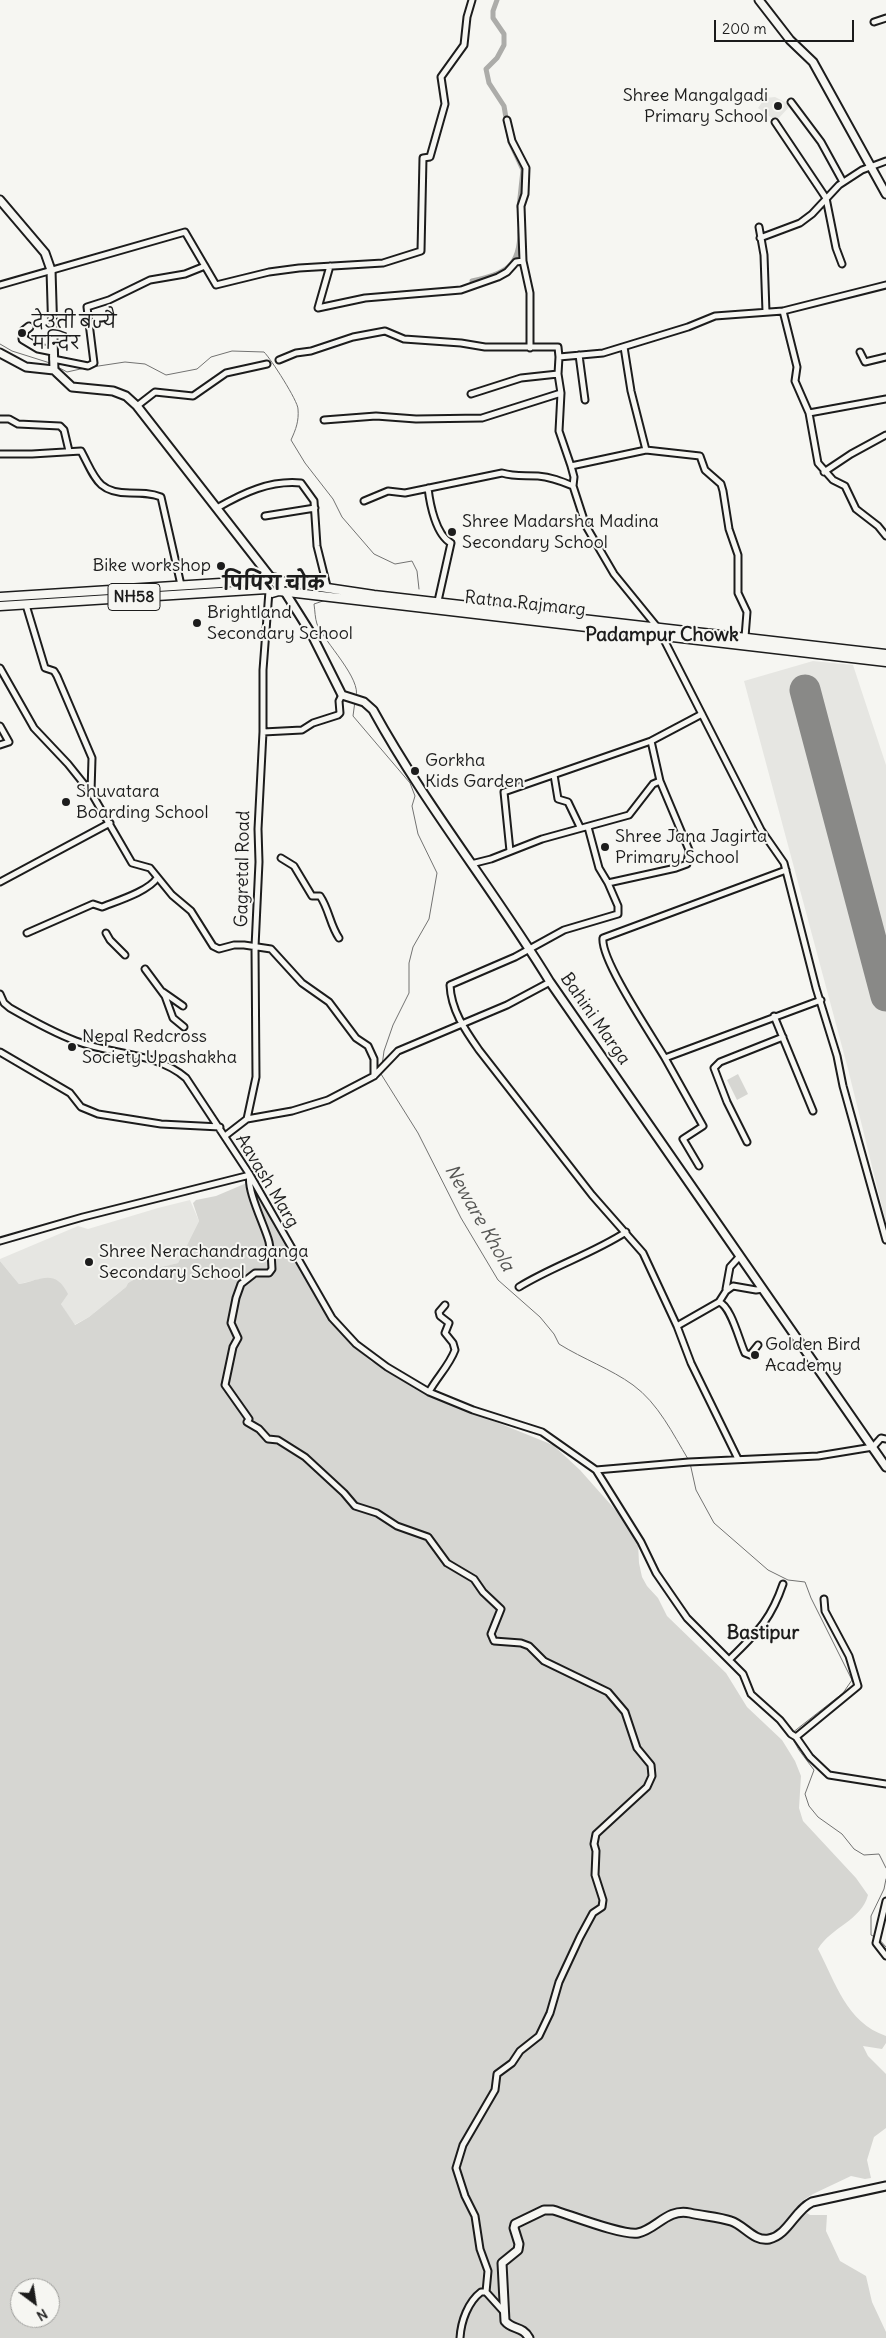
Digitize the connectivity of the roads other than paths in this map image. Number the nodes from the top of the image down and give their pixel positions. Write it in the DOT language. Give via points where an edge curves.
graph roads {
  1 [pos="472,0"];
  2 [pos="759,0"];
  3 [pos="886,18"];
  4 [pos="874,22"];
  5 [pos="792,102"];
  6 [pos="507,120"];
  7 [pos="775,122"];
  8 [pos="886,161"];
  9 [pos="872,166"];
  10 [pos="843,182"];
  11 [pos="886,194"];
  12 [pos="826,198"];
  13 [pos="0,200"];
  14 [pos="759,227"];
  15 [pos="760,238"];
  16 [pos="523,261"];
  17 [pos="842,264"];
  18 [pos="205,266"];
  19 [pos="330,266"];
  20 [pos="51,270"];
  21 [pos="886,284"];
  22 [pos="0,285"];
  23 [pos="783,311"];
  24 [pos="766,312"];
  25 [pos="29,327"];
  26 [pos="624,346"];
  27 [pos="530,348"];
  28 [pos="53,351"];
  29 [pos="860,352"];
  30 [pos="0,353"];
  31 [pos="579,355"];
  32 [pos="886,356"];
  33 [pos="559,357"];
  34 [pos="53,359"];
  35 [pos="279,360"];
  36 [pos="266,364"];
  37 [pos="54,370"];
  38 [pos="558,374"];
  39 [pos="471,394"];
  40 [pos="561,394"];
  41 [pos="886,399"];
  42 [pos="585,400"];
  43 [pos="137,406"];
  44 [pos="809,413"];
  45 [pos="0,419"];
  46 [pos="324,420"];
  47 [pos="886,435"];
  48 [pos="646,450"];
  49 [pos="69,451"];
  50 [pos="0,454"];
  51 [pos="572,466"];
  52 [pos="824,472"];
  53 [pos="573,486"];
  54 [pos="428,488"];
  55 [pos="364,501"];
  56 [pos="217,508"];
  57 [pos="315,508"];
  58 [pos="265,516"];
  59 [pos="886,536"];
  60 [pos="269,579"];
  61 [pos="280,581"];
  62 [pos="181,585"];
  63 [pos="327,586"];
  64 [pos="268,590"];
  65 [pos="282,591"];
  66 [pos="0,597"];
  67 [pos="438,601"];
  68 [pos="26,605"];
  69 [pos="0,606"];
  70 [pos="658,628"];
  71 [pos="662,636"];
  72 [pos="745,637"];
  73 [pos="886,654"];
  74 [pos="886,662"];
  75 [pos="0,668"];
  76 [pos="346,696"];
  77 [pos="702,714"];
  78 [pos="0,726"];
  79 [pos="263,732"];
  80 [pos="651,741"];
  81 [pos="0,745"];
  82 [pos="554,775"];
  83 [pos="660,781"];
  84 [pos="92,794"];
  85 [pos="110,823"];
  86 [pos="588,827"];
  87 [pos="580,828"];
  88 [pos="510,851"];
  89 [pos="281,858"];
  90 [pos="471,864"];
  91 [pos="786,870"];
  92 [pos="157,878"];
  93 [pos="0,882"];
  94 [pos="608,882"];
  95 [pos="27,933"];
  96 [pos="106,933"];
  97 [pos="340,938"];
  98 [pos="255,947"];
  99 [pos="530,949"];
  100 [pos="125,955"];
  101 [pos="145,969"];
  102 [pos="550,982"];
  103 [pos="162,991"];
  104 [pos="0,994"];
  105 [pos="821,1000"];
  106 [pos="183,1006"];
  107 [pos="774,1016"];
  108 [pos="463,1025"];
  109 [pos="184,1027"];
  110 [pos="783,1037"];
  111 [pos="0,1052"];
  112 [pos="665,1058"];
  113 [pos="374,1076"];
  114 [pos="812,1111"];
  115 [pos="246,1119"];
  116 [pos="220,1127"];
  117 [pos="225,1136"];
  118 [pos="747,1142"];
  119 [pos="699,1166"];
  120 [pos="250,1175"];
  121 [pos="626,1232"];
  122 [pos="886,1240"];
  123 [pos="0,1241"];
  124 [pos="740,1256"];
  125 [pos="519,1287"];
  126 [pos="763,1289"];
  127 [pos="726,1291"];
  128 [pos="719,1302"];
  129 [pos="445,1305"];
  130 [pos="677,1326"];
  131 [pos="758,1345"];
  132 [pos="429,1392"];
  133 [pos="886,1440"];
  134 [pos="873,1447"];
  135 [pos="738,1459"];
  136 [pos="886,1466"];
  137 [pos="596,1470"];
  138 [pos="783,1584"];
  139 [pos="824,1598"];
  140 [pos="729,1660"];
  141 [pos="796,1737"];
  142 [pos="886,1784"];
  143 [pos="886,1901"];
  144 [pos="886,1956"];
  145 [pos="886,2186"];
  146 [pos="486,2292"];
  147 [pos="504,2312"];
  148 [pos="460,2338"];
  149 [pos="529,2338"];
  1 -- 19 [label="street" via="464,45 441,77 445,104 430,157 424,158 421,251 383,263"];
  2 -- 9 [label="street" via="790,40 813,62"];
  3 -- 4 [label="street"];
  5 -- 10 [label="street" via="821,142"];
  6 -- 16 [label="street" via="512,141 526,168 521,206"];
  7 -- 12 [label="street"];
  8 -- 9 [label="street"];
  9 -- 10 [label="street"];
  9 -- 11 [label="street"];
  10 -- 12 [label="street"];
  12 -- 15 [label="street" via="800,223"];
  12 -- 17 [label="street"];
  13 -- 20 [label="street" via="45,253"];
  14 -- 15 [label="street"];
  15 -- 24 [label="street" via="764,255"];
  16 -- 19 [label="street" via="516,262 508,272 498,277 461,290 365,298 318,308"];
  16 -- 27 [label="street" via="530,292"];
  18 -- 19 [label="street" via="216,285 269,272"];
  18 -- 20 [label="street" via="186,232"];
  18 -- 34 [label="street" via="185,274 150,280 87,307 94,363 88,366"];
  20 -- 22 [label="street"];
  20 -- 28 [label="street"];
  21 -- 23 [label="street"];
  23 -- 24 [label="street"];
  23 -- 44 [label="street" via="797,367 795,381"];
  24 -- 26 [label="street" via="714,316"];
  25 -- 28 [label="street" via="24,331 23,339 38,348"];
  26 -- 31 [label="street" via="603,353"];
  26 -- 48 [label="street"];
  27 -- 33 [label="street" via="558,347"];
  27 -- 35 [label="street" via="404,339 385,331 353,337"];
  28 -- 34 [label="street"];
  29 -- 32 [label="street" via="865,362"];
  30 -- 37 [label="street" via="26,367"];
  31 -- 33 [label="street"];
  31 -- 42 [label="street"];
  33 -- 38 [label="street"];
  34 -- 37 [label="street"];
  36 -- 43 [label="street" via="226,373 192,396 155,392"];
  37 -- 43 [label="street" via="72,387 113,391 126,396"];
  38 -- 39 [label="street" via="521,378"];
  38 -- 40 [label="street"];
  40 -- 46 [label="street" via="482,418 376,416"];
  40 -- 51 [label="street" via="559,431"];
  41 -- 44 [label="street"];
  43 -- 56 [label="street"];
  44 -- 52 [label="street" via="815,454"];
  45 -- 49 [label="street" via="18,424 60,426"];
  47 -- 52 [label="street"];
  48 -- 51 [label="street"];
  48 -- 72 [label="street" via="700,456 705,470 721,484 729,529 738,555 738,593 747,612"];
  49 -- 50 [label="street"];
  49 -- 62 [label="street" via="81,451 102,486 112,493 161,497"];
  51 -- 53 [label="street"];
  52 -- 59 [label="street" via="845,486 856,509"];
  53 -- 54 [label="street" via="557,479 515,477 502,472"];
  53 -- 70 [label="street" via="591,537 614,574"];
  54 -- 55 [label="street" via="405,493 388,491"];
  54 -- 67 [label="street" via="440,532 452,544"];
  56 -- 57 [label="street" via="245,492 292,482 302,483"];
  56 -- 60 [label="street"];
  57 -- 58 [label="street"];
  57 -- 63 [label="street" via="317,546"];
  60 -- 61 [label="main road, Ratna Rajmarg / NH58"];
  60 -- 62 [label="main road, Ratna Rajmarg / NH58"];
  60 -- 64 [label="main road"];
  61 -- 63 [label="main road, Ratna Rajmarg / NH58"];
  61 -- 65 [label="main road"];
  62 -- 66 [label="main road, Ratna Rajmarg / NH58"];
  63 -- 67 [label="main road, Ratna Rajmarg / NH58"];
  64 -- 65 [label="main road, Ratna Rajmarg / NH58" via="272,593"];
  64 -- 68 [label="main road, Ratna Rajmarg / NH58"];
  64 -- 79 [label="street, Gagretal Road"];
  65 -- 71 [label="main road, Ratna Rajmarg / NH58"];
  65 -- 76 [label="street" via="312,635"];
  67 -- 70 [label="main road, Ratna Rajmarg / NH58"];
  68 -- 69 [label="main road, Ratna Rajmarg / NH58"];
  68 -- 84 [label="street" via="45,668 54,670 92,758"];
  70 -- 71 [label="street"];
  70 -- 72 [label="main road, Ratna Rajmarg / NH58"];
  71 -- 74 [label="main road, Ratna Rajmarg / NH58"];
  71 -- 77 [label="street"];
  72 -- 73 [label="main road, Ratna Rajmarg / NH58"];
  75 -- 84 [label="street" via="34,728"];
  76 -- 79 [label="street" via="339,701 338,715 302,730"];
  76 -- 90 [label="street, Bahini Marga" via="372,710"];
  77 -- 80 [label="street"];
  77 -- 91 [label="street" via="761,830 779,854"];
  78 -- 81 [label="street" via="9,742"];
  79 -- 98 [label="street, Gagretal Road"];
  80 -- 82 [label="street"];
  80 -- 83 [label="street"];
  82 -- 87 [label="street" via="558,798 568,802"];
  82 -- 88 [label="street" via="504,792"];
  83 -- 86 [label="street" via="653,784 629,815"];
  83 -- 94 [label="street" via="689,850 689,861 676,868"];
  84 -- 85 [label="street"];
  85 -- 92 [label="street" via="132,863 150,868"];
  85 -- 93 [label="street"];
  86 -- 87 [label="street"];
  86 -- 94 [label="street" via="598,868"];
  87 -- 88 [label="street"];
  88 -- 90 [label="street" via="491,860"];
  89 -- 97 [label="street" via="294,866 312,896 320,896"];
  90 -- 99 [label="street, Bahini Marga"];
  91 -- 105 [label="street"];
  91 -- 112 [label="street" via="603,938 604,949 613,968"];
  92 -- 95 [label="street" via="133,894 102,907 93,904"];
  92 -- 98 [label="street" via="191,911 213,946 220,949 234,944"];
  94 -- 99 [label="street" via="618,914 564,930"];
  96 -- 100 [label="street"];
  98 -- 113 [label="street" via="271,949 302,983 329,1002 356,1038 371,1050"];
  98 -- 115 [label="street, Gagretal Road" via="256,1069"];
  99 -- 102 [label="street, Bahini Marga"];
  99 -- 108 [label="street" via="450,985 453,1005"];
  101 -- 103 [label="street"];
  102 -- 108 [label="street"];
  102 -- 124 [label="street, Bahini Marga"];
  103 -- 106 [label="street"];
  103 -- 109 [label="street" via="173,1018"];
  104 -- 116 [label="street, Aavash Marg" via="10,1008 76,1042 145,1058 177,1070 192,1085"];
  105 -- 107 [label="street"];
  105 -- 122 [label="street"];
  107 -- 110 [label="street"];
  107 -- 112 [label="street"];
  108 -- 113 [label="street" via="398,1052"];
  108 -- 121 [label="street" via="478,1050 592,1195"];
  110 -- 114 [label="street"];
  110 -- 118 [label="street" via="720,1062 714,1068"];
  111 -- 116 [label="street" via="70,1093 81,1107 98,1114 161,1124"];
  112 -- 119 [label="street" via="703,1126 682,1139"];
  113 -- 115 [label="street" via="316,1105"];
  115 -- 117 [label="street"];
  116 -- 117 [label="street, Aavash Marg"];
  117 -- 120 [label="street, Aavash Marg"];
  120 -- 123 [label="street"];
  120 -- 132 [label="street, Aavash Marg" via="332,1318 370,1357"];
  120 -- 146 [label="street" via="248,1181 255,1198 257,1216 269,1242 272,1269 269,1273 255,1273 241,1284 231,1323 238,1338 226,1385 249,1419 247,1422 268,1439 278,1440 304,1457 355,1506 428,1538 447,1563 474,1579 483,1592 498,1604 501,1609 491,1634 494,1641 529,1646 544,1661 608,1692 625,1712 637,1748 653,1770 647,1787 596,1834 595,1875 602,1906 593,1913 580,1937 556,1988 539,2036 497,2074 495,2090 469,2134 458,2161 457,2177 475,2216 480,2249 488,2271"];
  121 -- 125 [label="street"];
  121 -- 130 [label="street" via="644,1254"];
  124 -- 126 [label="street, Bahini Marga"];
  124 -- 127 [label="street" via="730,1267"];
  126 -- 127 [label="street" via="737,1285"];
  126 -- 134 [label="street, Bahini Marga"];
  127 -- 128 [label="street"];
  128 -- 130 [label="street"];
  128 -- 131 [label="street" via="724,1304 730,1315 745,1353 750,1355"];
  129 -- 132 [label="street" via="439,1312 449,1324 445,1333 456,1350"];
  130 -- 135 [label="street" via="691,1363"];
  132 -- 137 [label="street, Aavash Marg" via="542,1432"];
  133 -- 134 [label="street" via="881,1438"];
  134 -- 135 [label="street" via="818,1456"];
  134 -- 136 [label="street, Bahini Marga"];
  135 -- 137 [label="street"];
  137 -- 140 [label="street" via="641,1542 656,1573 687,1618"];
  138 -- 140 [label="street" via="762,1628"];
  139 -- 141 [label="street" via="825,1611 849,1656 858,1686"];
  140 -- 141 [label="street" via="742,1674 751,1694"];
  141 -- 142 [label="street" via="810,1758 829,1775"];
  143 -- 144 [label="street" via="876,1943"];
  145 -- 147 [label="street" via="812,2202 779,2233 765,2239 731,2221 687,2212 665,2216 643,2232 632,2234 544,2210 514,2226 519,2248 502,2263"];
  146 -- 147 [label="street"];
  146 -- 148 [label="street" via="474,2297 461,2325"];
  147 -- 149 [label="street" via="507,2324 524,2330"];
}
